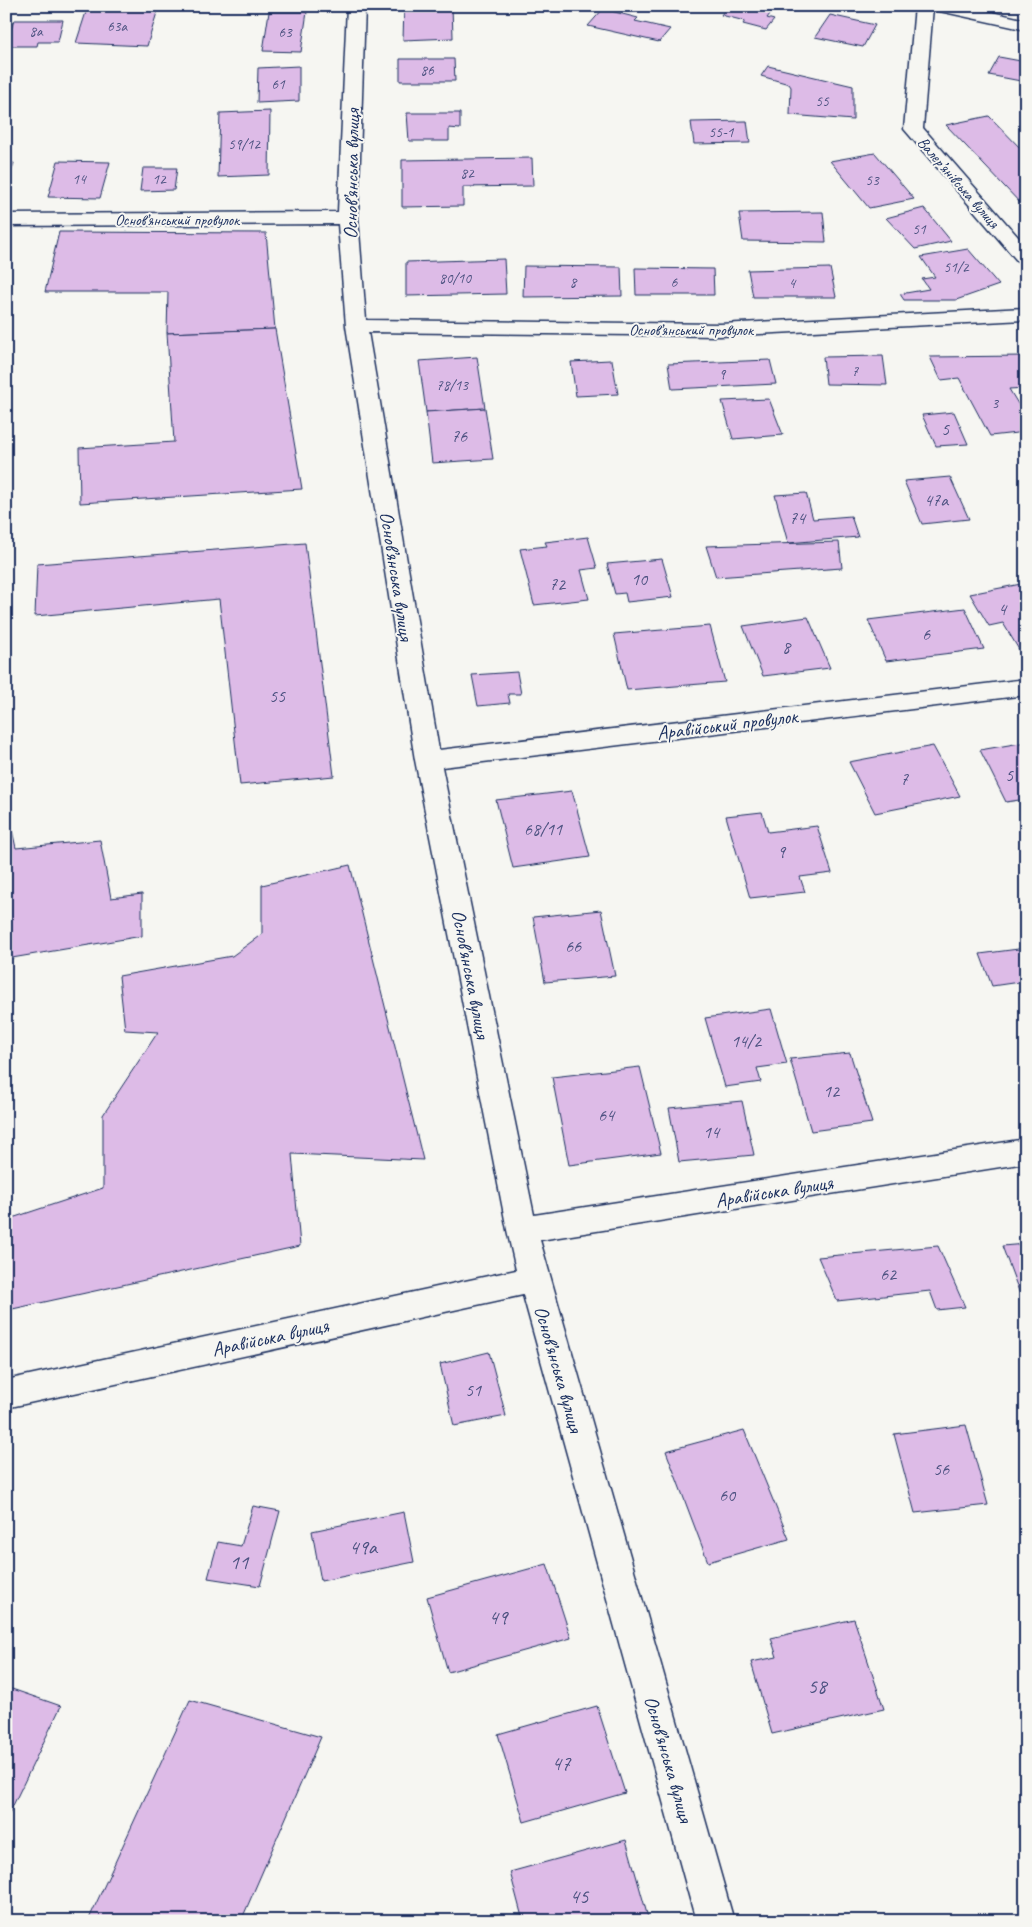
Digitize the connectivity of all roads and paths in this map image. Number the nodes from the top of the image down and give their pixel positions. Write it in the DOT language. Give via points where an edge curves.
graph roads {
  1 [pos="356,6"];
  2 [pos="924,6"];
  3 [pos="941,6"];
  4 [pos="1026,25"];
  5 [pos="348,218"];
  6 [pos="6,220"];
  7 [pos="1026,259"];
  8 [pos="1026,314"];
  9 [pos="356,326"];
  10 [pos="1026,687"];
  11 [pos="428,760"];
  12 [pos="1026,1151"];
  13 [pos="522,1230"];
  14 [pos="534,1279"];
  15 [pos="6,1394"];
  16 [pos="715,1921"];
  1 -- 5 [label="street, Основ’янська вулиця"];
  2 -- 7 [label="street, Валер’янівська вулиця" via="913,129"];
  3 -- 4 [label="street"];
  5 -- 6 [label="street, Основ’янський провулок"];
  5 -- 9 [label="street, Основ’янська вулиця"];
  8 -- 9 [label="street, Основ’янський провулок" via="720,330"];
  9 -- 11 [label="street, Основ’янська вулиця"];
  10 -- 11 [label="street, Аравійський провулок"];
  11 -- 13 [label="street, Основ’янська вулиця"];
  12 -- 13 [label="street, Аравійська вулиця"];
  13 -- 14 [label="street, Основ’янська вулиця"];
  14 -- 15 [label="street, Аравійська вулиця"];
  14 -- 16 [label="street, Основ’янська вулиця"];
}
